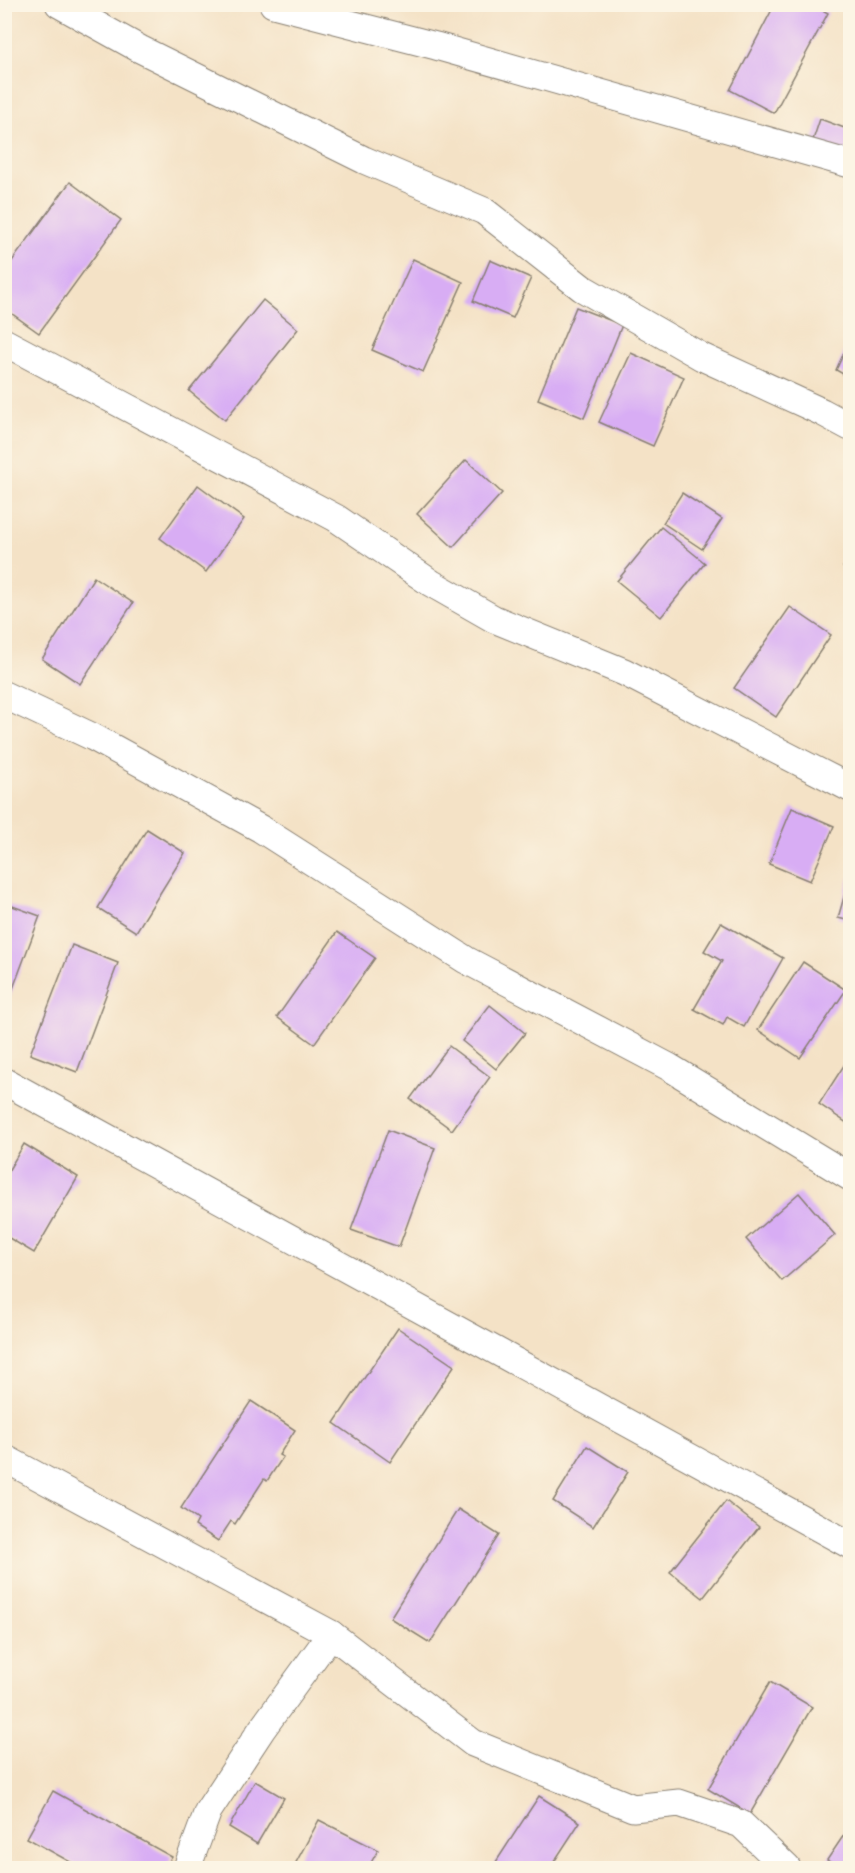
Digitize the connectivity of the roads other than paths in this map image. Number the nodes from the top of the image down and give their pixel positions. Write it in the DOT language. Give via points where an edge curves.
graph roads {
  1 [pos="59,4"];
  2 [pos="273,4"];
  3 [pos="850,164"];
  4 [pos="4,342"];
  5 [pos="850,427"];
  6 [pos="4,696"];
  7 [pos="850,788"];
  8 [pos="4,1081"];
  9 [pos="850,1178"];
  10 [pos="4,1458"];
  11 [pos="850,1545"];
  12 [pos="330,1634"];
  13 [pos="187,1869"];
  14 [pos="787,1869"];
  1 -- 5 [label="street" via="364,160 484,211 582,288 702,357"];
  2 -- 3 [label="street" via="436,46"];
  4 -- 7 [label="street" via="336,518 431,583 494,619 624,672"];
  6 -- 9 [label="street" via="93,737 261,829 466,960 669,1067"];
  8 -- 11 [label="street"];
  10 -- 12 [label="street"];
  12 -- 13 [label="street" via="208,1811"];
  12 -- 14 [label="street" via="473,1743 633,1808 679,1803 741,1824"];
}
